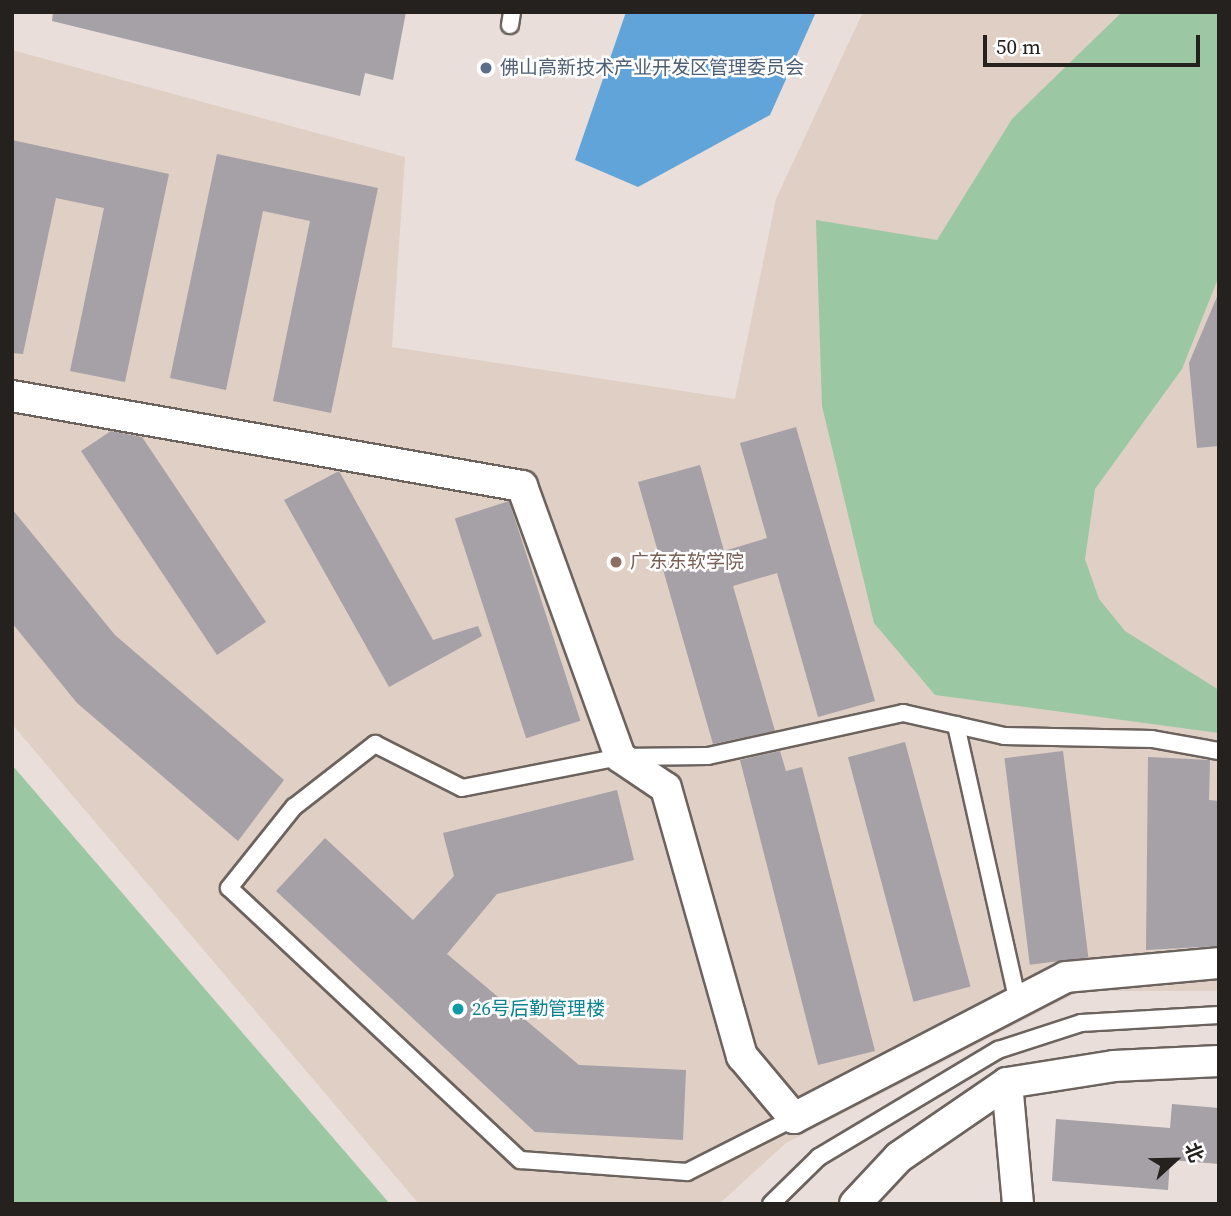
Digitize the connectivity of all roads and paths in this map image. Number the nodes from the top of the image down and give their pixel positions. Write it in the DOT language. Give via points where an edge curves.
graph roads {
  1 [pos="12,396"];
  2 [pos="957,725"];
  3 [pos="1219,751"];
  4 [pos="620,757"];
  5 [pos="1219,964"];
  6 [pos="1018,1002"];
  7 [pos="1219,1015"];
  8 [pos="1219,1060"];
  9 [pos="1007,1083"];
  10 [pos="793,1118"];
  11 [pos="771,1204"];
  12 [pos="855,1204"];
  13 [pos="1018,1204"];
  1 -- 4 [label="street" via="522,486"];
  2 -- 3 [label="lane" via="1004,736 1152,739"];
  2 -- 4 [label="lane" via="903,713 708,756"];
  2 -- 6 [label="lane"];
  4 -- 10 [label="street" via="666,788 742,1056"];
  4 -- 10 [label="lane" via="463,788 375,744 294,807 229,888 520,1160 687,1172"];
  5 -- 6 [label="street" via="1066,977"];
  6 -- 10 [label="street"];
  7 -- 11 [label="lane" via="1081,1023 998,1050 819,1157"];
  8 -- 9 [label="street" via="1114,1066"];
  9 -- 12 [label="street" via="899,1157"];
  9 -- 13 [label="street"];
}
